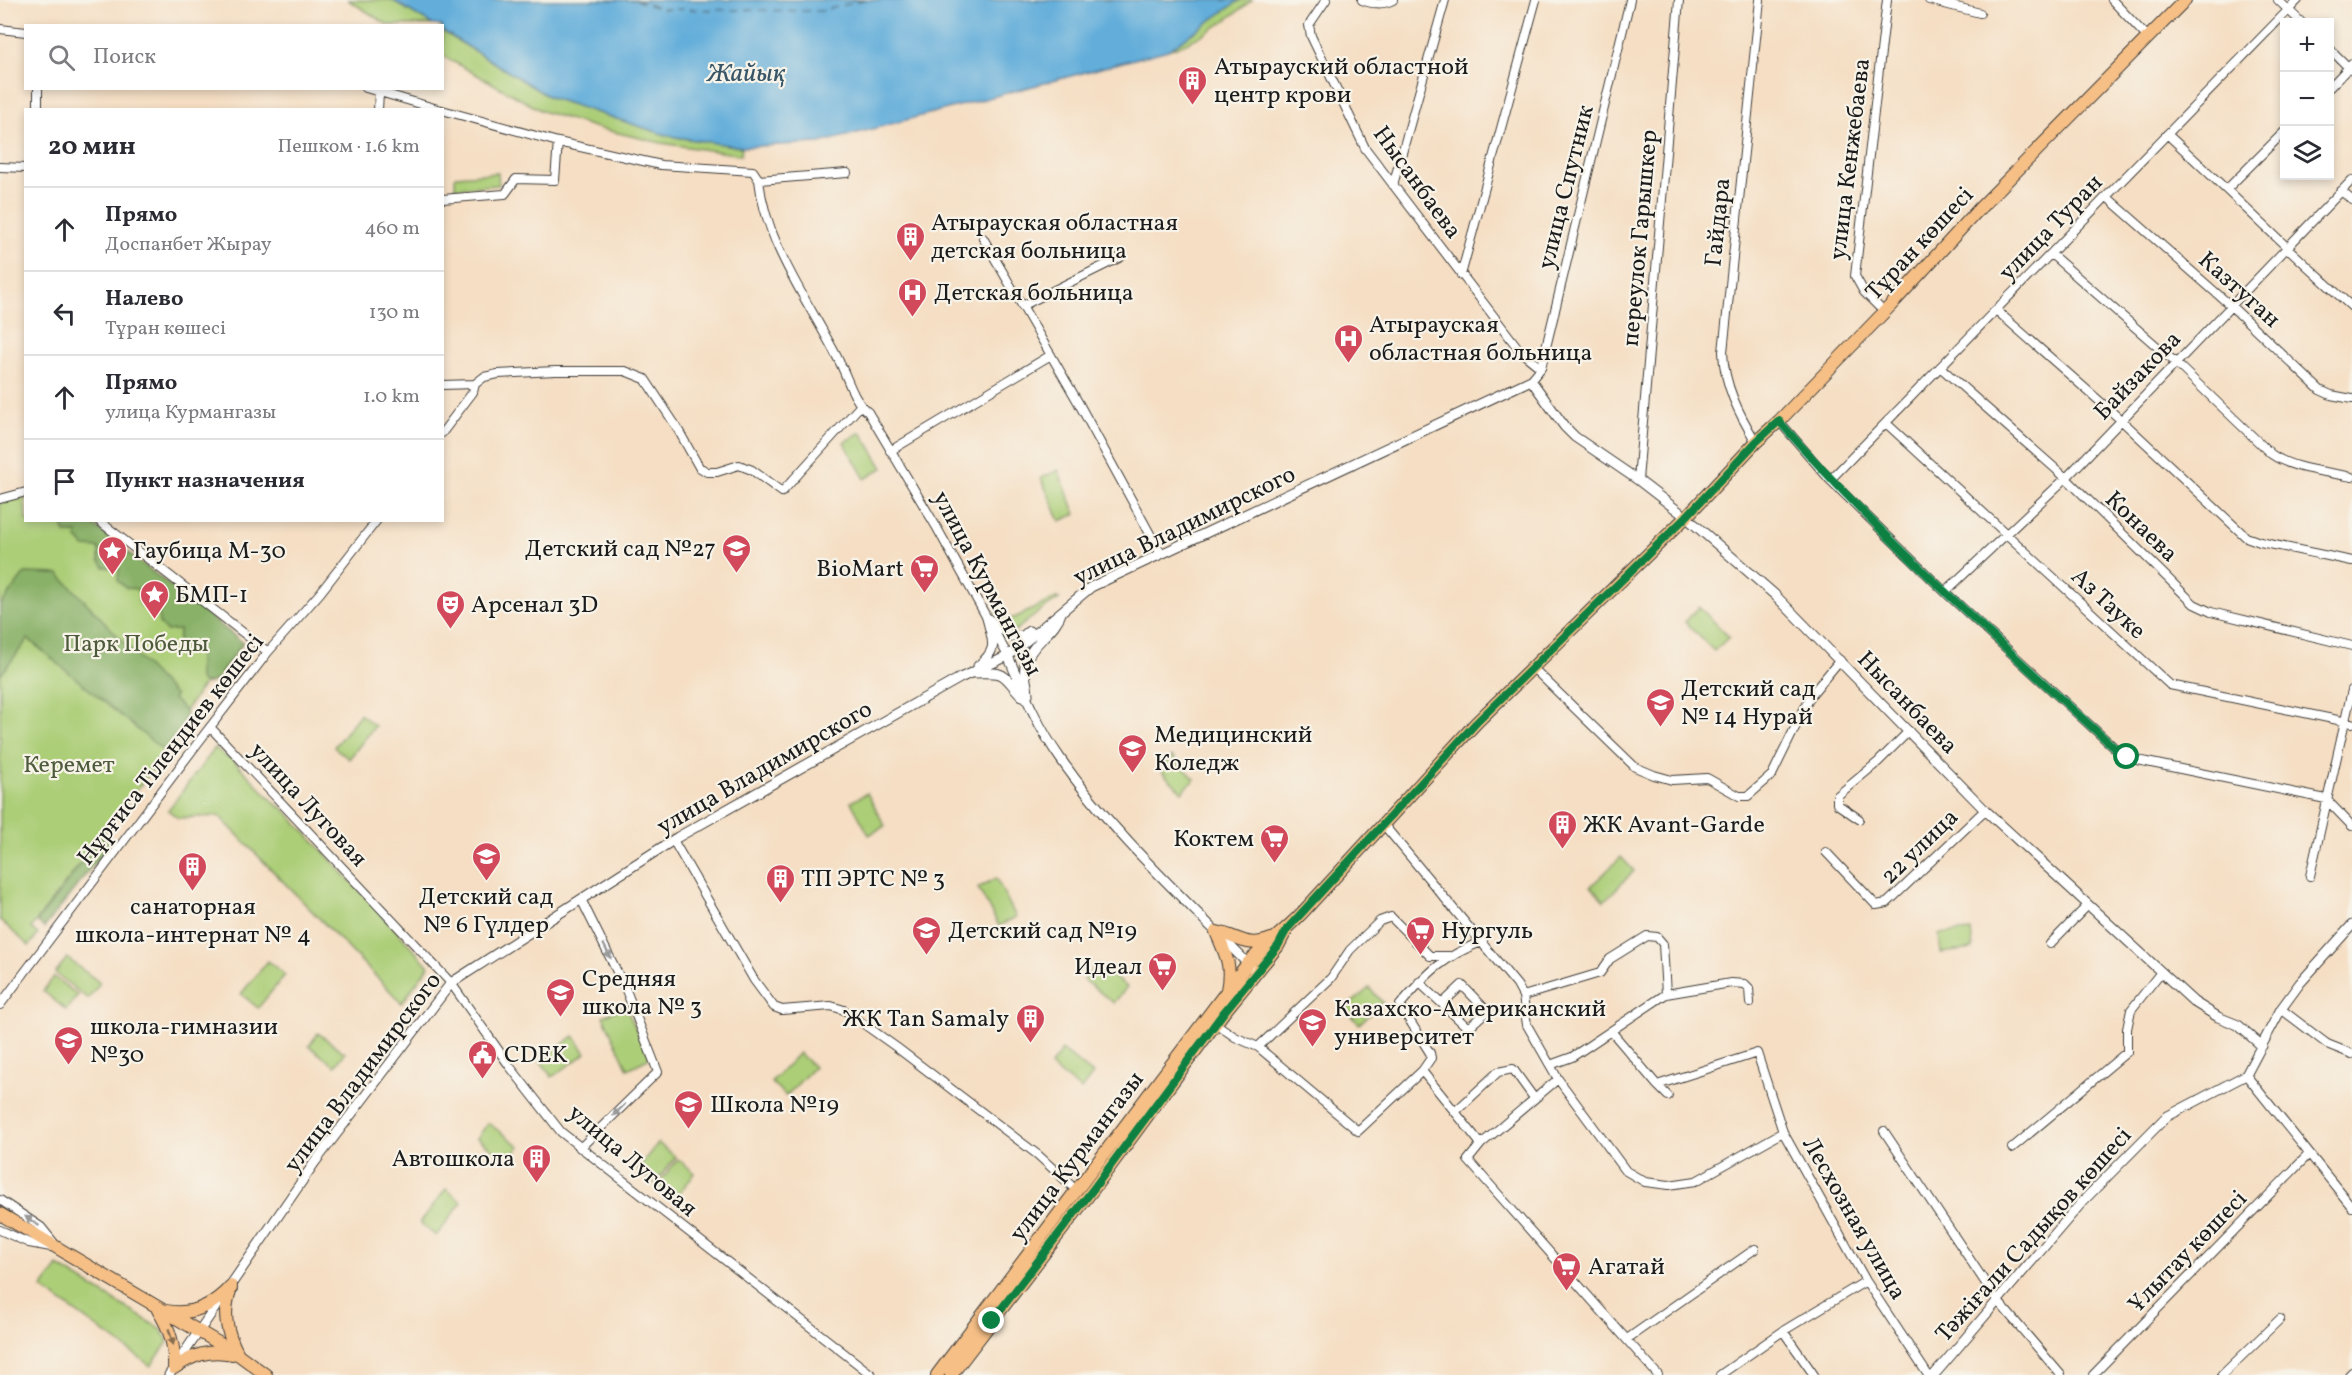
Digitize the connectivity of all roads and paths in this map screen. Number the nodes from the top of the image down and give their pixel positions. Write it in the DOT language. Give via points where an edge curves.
graph roads {
  1 [pos="1326,0"];
  2 [pos="1362,0"];
  3 [pos="1393,0"];
  4 [pos="1445,0"];
  5 [pos="1536,0"];
  6 [pos="1630,0"];
  7 [pos="1679,0"];
  8 [pos="1760,0"];
  9 [pos="1887,0"];
  10 [pos="1929,0"];
  11 [pos="2112,0"];
  12 [pos="2185,0"];
  13 [pos="2278,0"];
  14 [pos="2298,0"];
  15 [pos="2288,10"];
  16 [pos="1980,13"];
  17 [pos="2297,18"];
  18 [pos="0,29"];
  19 [pos="24,32"];
  20 [pos="2148,39"];
  21 [pos="2334,53"];
  22 [pos="2351,68"];
  23 [pos="2334,83"];
  24 [pos="38,90"];
  25 [pos="372,90"];
  26 [pos="379,92"];
  27 [pos="38,108"];
  28 [pos="378,108"];
  29 [pos="435,108"];
  30 [pos="444,111"];
  31 [pos="2167,135"];
  32 [pos="2280,136"];
  33 [pos="558,142"];
  34 [pos="0,167"];
  35 [pos="24,168"];
  36 [pos="847,173"];
  37 [pos="759,180"];
  38 [pos="2352,180"];
  39 [pos="1394,184"];
  40 [pos="2227,189"];
  41 [pos="2341,191"];
  42 [pos="2107,197"];
  43 [pos="444,199"];
  44 [pos="2352,200"];
  45 [pos="983,238"];
  46 [pos="2286,248"];
  47 [pos="2051,254"];
  48 [pos="1121,257"];
  49 [pos="1461,275"];
  50 [pos="1022,306"];
  51 [pos="2231,306"];
  52 [pos="2352,307"];
  53 [pos="1996,310"];
  54 [pos="1884,312"];
  55 [pos="1051,355"];
  56 [pos="2176,363"];
  57 [pos="1940,367"];
  58 [pos="1541,368"];
  59 [pos="1531,380"];
  60 [pos="475,384"];
  61 [pos="444,385"];
  62 [pos="2352,399"];
  63 [pos="860,406"];
  64 [pos="2121,420"];
  65 [pos="1779,421"];
  66 [pos="1886,423"];
  67 [pos="444,430"];
  68 [pos="1756,442"];
  69 [pos="890,451"];
  70 [pos="2352,477"];
  71 [pos="2066,478"];
  72 [pos="1638,480"];
  73 [pos="1830,480"];
  74 [pos="24,493"];
  75 [pos="0,499"];
  76 [pos="1686,517"];
  77 [pos="101,522"];
  78 [pos="375,522"];
  79 [pos="2006,534"];
  80 [pos="1161,554"];
  81 [pos="2352,561"];
  82 [pos="1945,592"];
  83 [pos="1063,608"];
  84 [pos="987,618"];
  85 [pos="2352,646"];
  86 [pos="268,652"];
  87 [pos="1008,656"];
  88 [pos="1840,660"];
  89 [pos="1532,667"];
  90 [pos="970,673"];
  91 [pos="2352,690"];
  92 [pos="1028,702"];
  93 [pos="2348,723"];
  94 [pos="210,727"];
  95 [pos="1909,731"];
  96 [pos="2326,799"];
  97 [pos="1985,810"];
  98 [pos="1859,819"];
  99 [pos="1383,824"];
  100 [pos="2352,826"];
  101 [pos="673,840"];
  102 [pos="1826,852"];
  103 [pos="2310,876"];
  104 [pos="581,899"];
  105 [pos="2088,905"];
  106 [pos="2352,925"];
  107 [pos="1287,929"];
  108 [pos="1215,932"];
  109 [pos="1272,939"];
  110 [pos="1483,941"];
  111 [pos="2050,944"];
  112 [pos="1450,956"];
  113 [pos="1252,967"];
  114 [pos="2161,972"];
  115 [pos="1419,982"];
  116 [pos="451,983"];
  117 [pos="1227,993"];
  118 [pos="1666,994"];
  119 [pos="1523,996"];
  120 [pos="1443,1003"];
  121 [pos="1750,1003"];
  122 [pos="0,1005"];
  123 [pos="2281,1009"];
  124 [pos="1211,1021"];
  125 [pos="1611,1031"];
  126 [pos="2262,1046"];
  127 [pos="1258,1047"];
  128 [pos="2352,1054"];
  129 [pos="1550,1065"];
  130 [pos="1422,1071"];
  131 [pos="2246,1074"];
  132 [pos="1558,1079"];
  133 [pos="1657,1085"];
  134 [pos="1668,1095"];
  135 [pos="1534,1098"];
  136 [pos="1456,1111"];
  137 [pos="1884,1131"];
  138 [pos="1783,1132"];
  139 [pos="1481,1144"];
  140 [pos="580,1148"];
  141 [pos="2012,1148"];
  142 [pos="2308,1155"];
  143 [pos="1076,1191"];
  144 [pos="0,1200"];
  145 [pos="2352,1207"];
  146 [pos="0,1214"];
  147 [pos="0,1230"];
  148 [pos="59,1249"];
  149 [pos="1755,1249"];
  150 [pos="1866,1281"];
  151 [pos="231,1286"];
  152 [pos="1997,1300"];
  153 [pos="158,1308"];
  154 [pos="2280,1319"];
  155 [pos="1784,1331"];
  156 [pos="199,1333"];
  157 [pos="1627,1339"];
  158 [pos="239,1355"];
  159 [pos="172,1371"];
  160 [pos="266,1375"];
  161 [pos="872,1375"];
  162 [pos="937,1375"];
  163 [pos="951,1375"];
  164 [pos="1658,1375"];
  165 [pos="1720,1375"];
  166 [pos="1814,1375"];
  167 [pos="1928,1375"];
  168 [pos="1934,1375"];
  169 [pos="2061,1375"];
  170 [pos="2093,1375"];
  171 [pos="2222,1375"];
  1 -- 39 [label="street, Нысанбаева" via="1309,25 1311,36 1365,148"];
  2 -- 3 [label="street"];
  4 -- 39 [label="street"];
  5 -- 49 [label="street"];
  6 -- 58 [label="street, улица Спутник"];
  7 -- 72 [label="street, переулок Гарышкер"];
  8 -- 68 [label="street, Гайдара" via="1723,352 1728,384"];
  9 -- 54 [label="street, улица Кенжебаева" via="1855,276"];
  10 -- 16 [label="street"];
  11 -- 20 [label="street"];
  12 -- 20 [label="main road, Тұран көшесі"];
  13 -- 15 [label="street"];
  14 -- 15 [label="street, улица Туран"];
  15 -- 17 [label="street"];
  15 -- 31 [label="street, улица Туран"];
  18 -- 19 [label="street"];
  20 -- 54 [label="main road, Тұран көшесі" via="1979,209"];
  21 -- 22 [label="street"];
  22 -- 23 [label="street"];
  24 -- 27 [label="street"];
  25 -- 26 [label="street"];
  26 -- 28 [label="street"];
  26 -- 29 [label="street"];
  30 -- 33 [label="street"];
  31 -- 40 [label="street"];
  31 -- 42 [label="street, улица Туран"];
  32 -- 40 [label="street"];
  33 -- 37 [label="street" via="661,165 753,171"];
  33 -- 43 [label="street" via="555,180 516,179 506,194"];
  34 -- 35 [label="street"];
  36 -- 37 [label="street"];
  37 -- 63 [label="street, улица Курмангазы" via="762,206 791,273"];
  38 -- 41 [label="street, Байзакова"];
  39 -- 49 [label="street, Нысанбаева"];
  40 -- 46 [label="street"];
  41 -- 44 [label="street"];
  41 -- 46 [label="street, Байзакова"];
  42 -- 47 [label="street, улица Туран"];
  42 -- 51 [label="street, Казтуган"];
  45 -- 50 [label="street"];
  46 -- 51 [label="street, Байзакова"];
  46 -- 52 [label="street"];
  47 -- 53 [label="street, улица Туран"];
  47 -- 56 [label="street"];
  48 -- 50 [label="street"];
  49 -- 58 [label="street, Нысанбаева" via="1521,352"];
  50 -- 55 [label="street"];
  51 -- 56 [label="street, Байзакова"];
  51 -- 62 [label="street, Казтуган" via="2320,390"];
  53 -- 57 [label="street, улица Туран"];
  53 -- 64 [label="street"];
  54 -- 65 [label="main road, Тұран көшесі"];
  55 -- 69 [label="street"];
  55 -- 80 [label="street"];
  56 -- 64 [label="street, Байзакова"];
  56 -- 70 [label="street" via="2271,454 2282,461"];
  57 -- 66 [label="street, улица Туран"];
  57 -- 71 [label="street, Конаева"];
  58 -- 59 [label="street, улица Спутник"];
  59 -- 72 [label="street, Нысанбаева" via="1575,437"];
  59 -- 80 [label="street, улица Владимирского"];
  60 -- 61 [label="street"];
  60 -- 63 [label="street" via="498,374 625,371 649,384 699,467 717,472 739,465 782,492"];
  60 -- 67 [label="street"];
  63 -- 69 [label="street, улица Курмангазы" via="868,412"];
  64 -- 71 [label="street, Байзакова"];
  64 -- 81 [label="street" via="2246,537"];
  65 -- 68 [label="main road, Тұран көшесі"];
  65 -- 73 [label="street"];
  66 -- 73 [label="street, улица Туран"];
  66 -- 79 [label="street, Аз Тауке"];
  68 -- 76 [label="main road, Тұран көшесі"];
  69 -- 84 [label="street, улица Курмангазы"];
  71 -- 79 [label="street, Байзакова"];
  71 -- 85 [label="street, Конаева" via="2203,610"];
  72 -- 76 [label="street, Нысанбаева"];
  73 -- 82 [label="street"];
  74 -- 75 [label="street"];
  76 -- 88 [label="street, Нысанбаева" via="1775,595"];
  76 -- 89 [label="main road, улица Курмангазы"];
  77 -- 86 [label="street"];
  78 -- 86 [label="street, Нұрғиса Тілендиев көшесі"];
  79 -- 82 [label="street, Байзакова"];
  79 -- 93 [label="street, Аз Тауке" via="2170,685"];
  80 -- 83 [label="street, улица Владимирского" via="1091,587"];
  82 -- 96 [label="street" via="2127,757"];
  83 -- 84 [label="street" via="1023,636 1012,638"];
  83 -- 87 [label="street, улица Владимирского"];
  83 -- 92 [label="street" via="1059,620 1026,662"];
  84 -- 87 [label="street, улица Курмангазы"];
  84 -- 90 [label="street" via="994,646 990,656"];
  86 -- 94 [label="street, Нұрғиса Тілендиев көшесі"];
  87 -- 90 [label="street, улица Владимирского"];
  87 -- 92 [label="street, улица Курмангазы"];
  88 -- 89 [label="street" via="1811,695 1772,775 1748,796 1739,796 1707,778 1672,780 1635,767"];
  88 -- 95 [label="street, Нысанбаева"];
  89 -- 99 [label="main road, улица Курмангазы"];
  90 -- 92 [label="street" via="1006,676"];
  90 -- 101 [label="street, улица Владимирского"];
  91 -- 93 [label="street"];
  92 -- 108 [label="street, улица Курмангазы" via="1059,757 1090,799"];
  93 -- 96 [label="street"];
  94 -- 116 [label="street, улица Луговая"];
  94 -- 122 [label="street, Нұрғиса Тілендиев көшесі"];
  95 -- 97 [label="street, Нысанбаева"];
  95 -- 98 [label="street" via="1837,796 1837,804"];
  96 -- 100 [label="street"];
  96 -- 103 [label="street"];
  97 -- 102 [label="street, 22 улица" via="1887,903 1876,905"];
  97 -- 105 [label="street, Нысанбаева"];
  99 -- 107 [label="main road, улица Курмангазы"];
  99 -- 110 [label="street, Лесхозная улица"];
  101 -- 104 [label="street, улица Владимирского"];
  101 -- 143 [label="street" via="754,980 774,1007 782,1010 831,1006 844,1010 1038,1155"];
  104 -- 116 [label="street, улица Владимирского"];
  104 -- 140 [label="street, one-way" via="626,990 658,1072"];
  105 -- 111 [label="street"];
  105 -- 114 [label="street, Нысанбаева"];
  106 -- 123 [label="street"];
  107 -- 109 [label="main road, улица Курмангазы"];
  107 -- 113 [label="main road, улица Курмангазы" via="1278,946"];
  108 -- 109 [label="main road" via="1249,944"];
  108 -- 113 [label="street, улица Курмангазы"];
  108 -- 117 [label="main road" via="1228,960"];
  109 -- 113 [label="main road, улица Курмангазы"];
  110 -- 112 [label="street"];
  110 -- 119 [label="street, Лесхозная улица"];
  112 -- 115 [label="street"];
  112 -- 127 [label="street" via="1430,956 1391,917 1380,921 1350,950 1331,978"];
  113 -- 117 [label="main road, улица Курмангазы"];
  113 -- 124 [label="main road, улица Курмангазы"];
  114 -- 126 [label="street, Нысанбаева" via="2194,1002 2238,1025"];
  114 -- 141 [label="street" via="2131,1010 2127,1052"];
  115 -- 120 [label="street"];
  115 -- 130 [label="street" via="1400,1005 1430,1053"];
  116 -- 140 [label="street, улица Луговая" via="511,1068 561,1131"];
  116 -- 151 [label="street, улица Владимирского" via="315,1161"];
  117 -- 124 [label="main road, улица Курмангазы"];
  118 -- 119 [label="street" via="1664,944 1657,937 1647,936 1611,959 1600,973"];
  118 -- 121 [label="street" via="1745,984"];
  118 -- 125 [label="street"];
  119 -- 129 [label="street, Лесхозная улица" via="1527,1024"];
  120 -- 120 [label="street" via="1468,1029 1487,1011 1462,985"];
  123 -- 126 [label="street"];
  123 -- 128 [label="street" via="2327,1044"];
  124 -- 127 [label="street"];
  124 -- 143 [label="main road, улица Курмангазы"];
  124 -- 163 [label="main road, улица Курмангазы" via="1094,1188"];
  125 -- 129 [label="street" via="1572,1057"];
  125 -- 133 [label="street"];
  126 -- 131 [label="street"];
  127 -- 130 [label="street" via="1358,1131"];
  129 -- 132 [label="street, Лесхозная улица"];
  130 -- 136 [label="street"];
  131 -- 142 [label="street"];
  131 -- 152 [label="street, Тәжіғали Садықов көшесі" via="2162,1121 2083,1201"];
  132 -- 135 [label="street"];
  132 -- 138 [label="street, Лесхозная улица" via="1626,1171 1645,1182 1669,1185 1696,1181"];
  133 -- 134 [label="street"];
  133 -- 138 [label="street" via="1757,1053"];
  135 -- 136 [label="street" via="1513,1069 1506,1069"];
  135 -- 139 [label="street"];
  136 -- 139 [label="street"];
  137 -- 152 [label="street"];
  138 -- 150 [label="street, Лесхозная улица"];
  139 -- 157 [label="street" via="1468,1160"];
  140 -- 161 [label="street, улица Луговая"];
  142 -- 145 [label="street"];
  142 -- 170 [label="street, Ұлытау көшесi"];
  143 -- 162 [label="main road, улица Курмангазы"];
  148 -- 144 [label="street, one-way" via="41,1227"];
  146 -- 148 [label="main road"];
  147 -- 148 [label="street" via="29,1243"];
  148 -- 153 [label="main road"];
  149 -- 157 [label="street"];
  150 -- 155 [label="street"];
  150 -- 167 [label="street, Лесхозная улица"];
  151 -- 153 [label="main road" via="216,1301 196,1310"];
  151 -- 156 [label="street, улица Владимирского"];
  151 -- 158 [label="main road" via="225,1321"];
  152 -- 168 [label="street, Тәжіғали Садықов көшесі"];
  152 -- 169 [label="street"];
  153 -- 156 [label="main road"];
  153 -- 159 [label="main road, one-way" via="171,1335"];
  154 -- 171 [label="street"];
  155 -- 165 [label="street"];
  155 -- 166 [label="street"];
  156 -- 158 [label="main road"];
  156 -- 159 [label="street, улица Владимирского"];
  157 -- 164 [label="street"];
  158 -- 159 [label="main road" via="203,1353 188,1358"];
  158 -- 160 [label="main road"];
}
